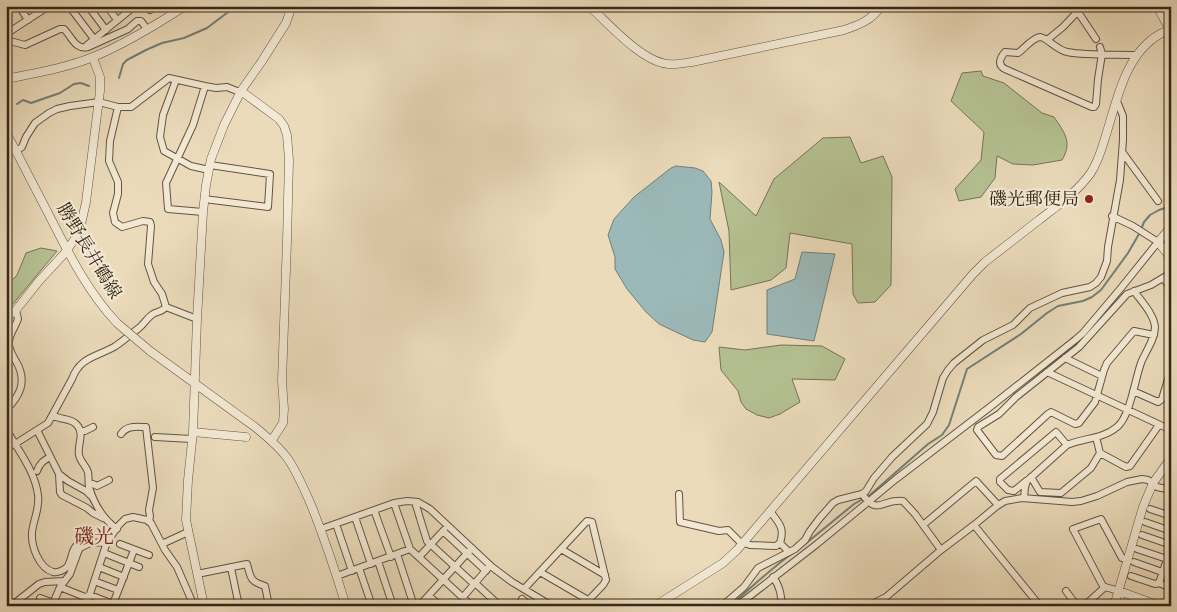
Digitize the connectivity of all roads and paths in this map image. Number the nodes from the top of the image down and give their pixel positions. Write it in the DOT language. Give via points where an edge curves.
graph roads {
  1 [pos="19,6"];
  2 [pos="46,6"];
  3 [pos="69,6"];
  4 [pos="88,6"];
  5 [pos="107,6"];
  6 [pos="148,6"];
  7 [pos="156,6"];
  8 [pos="185,6"];
  9 [pos="292,6"];
  10 [pos="589,6"];
  11 [pos="881,6"];
  12 [pos="1084,6"];
  13 [pos="1157,6"];
  14 [pos="131,8"];
  15 [pos="1078,12"];
  16 [pos="28,20"];
  17 [pos="117,20"];
  18 [pos="147,29"];
  19 [pos="106,30"];
  20 [pos="1170,30"];
  21 [pos="6,34"];
  22 [pos="94,39"];
  23 [pos="1096,39"];
  24 [pos="6,40"];
  25 [pos="1047,40"];
  26 [pos="1100,47"];
  27 [pos="83,48"];
  28 [pos="1102,54"];
  29 [pos="1137,55"];
  30 [pos="93,58"];
  31 [pos="6,79"];
  32 [pos="176,80"];
  33 [pos="204,86"];
  34 [pos="241,91"];
  35 [pos="1117,101"];
  36 [pos="99,102"];
  37 [pos="118,107"];
  38 [pos="6,132"];
  39 [pos="16,151"];
  40 [pos="1123,153"];
  41 [pos="177,159"];
  42 [pos="209,168"];
  43 [pos="204,198"];
  44 [pos="1158,201"];
  45 [pos="202,212"];
  46 [pos="1112,216"];
  47 [pos="1171,227"];
  48 [pos="1158,242"];
  49 [pos="67,250"];
  50 [pos="1171,258"];
  51 [pos="1171,273"];
  52 [pos="1163,278"];
  53 [pos="1171,289"];
  54 [pos="1134,291"];
  55 [pos="166,306"];
  56 [pos="16,310"];
  57 [pos="6,318"];
  58 [pos="197,319"];
  59 [pos="1154,335"];
  60 [pos="1065,358"];
  61 [pos="1171,370"];
  62 [pos="1048,372"];
  63 [pos="1102,376"];
  64 [pos="195,382"];
  65 [pos="1133,391"];
  66 [pos="1097,396"];
  67 [pos="6,410"];
  68 [pos="1127,410"];
  69 [pos="53,415"];
  70 [pos="1159,425"];
  71 [pos="93,427"];
  72 [pos="6,429"];
  73 [pos="37,430"];
  74 [pos="1171,430"];
  75 [pos="80,431"];
  76 [pos="121,434"];
  77 [pos="193,435"];
  78 [pos="155,437"];
  79 [pos="246,437"];
  80 [pos="1096,437"];
  81 [pos="272,440"];
  82 [pos="15,444"];
  83 [pos="1067,445"];
  84 [pos="6,447"];
  85 [pos="1100,453"];
  86 [pos="50,457"];
  87 [pos="1171,458"];
  88 [pos="37,471"];
  89 [pos="59,474"];
  90 [pos="1029,479"];
  91 [pos="109,480"];
  92 [pos="1153,483"];
  93 [pos="1171,490"];
  94 [pos="679,494"];
  95 [pos="862,494"];
  96 [pos="1024,498"];
  97 [pos="94,499"];
  98 [pos="415,502"];
  99 [pos="868,502"];
  100 [pos="394,503"];
  101 [pos="998,505"];
  102 [pos="1150,509"];
  103 [pos="374,510"];
  104 [pos="770,511"];
  105 [pos="1171,516"];
  106 [pos="355,517"];
  107 [pos="106,520"];
  108 [pos="149,522"];
  109 [pos="1145,522"];
  110 [pos="336,524"];
  111 [pos="924,525"];
  112 [pos="974,525"];
  113 [pos="448,526"];
  114 [pos="117,528"];
  115 [pos="321,529"];
  116 [pos="1171,531"];
  117 [pos="188,532"];
  118 [pos="443,532"];
  119 [pos="1142,535"];
  120 [pos="107,542"];
  121 [pos="744,542"];
  122 [pos="780,543"];
  123 [pos="120,544"];
  124 [pos="162,544"];
  125 [pos="431,544"];
  126 [pos="1171,547"];
  127 [pos="80,548"];
  128 [pos="472,548"];
  129 [pos="410,549"];
  130 [pos="562,549"];
  131 [pos="1137,549"];
  132 [pos="134,550"];
  133 [pos="941,550"];
  134 [pos="789,552"];
  135 [pos="104,553"];
  136 [pos="467,553"];
  137 [pos="149,555"];
  138 [pos="394,555"];
  139 [pos="419,557"];
  140 [pos="1169,557"];
  141 [pos="1130,561"];
  142 [pos="374,562"];
  143 [pos="129,563"];
  144 [pos="456,566"];
  145 [pos="99,567"];
  146 [pos="139,567"];
  147 [pos="231,568"];
  148 [pos="360,568"];
  149 [pos="489,568"];
  150 [pos="1166,570"];
  151 [pos="352,571"];
  152 [pos="540,572"];
  153 [pos="197,574"];
  154 [pos="605,575"];
  155 [pos="337,576"];
  156 [pos="1131,576"];
  157 [pos="124,577"];
  158 [pos="773,577"];
  159 [pos="444,579"];
  160 [pos="64,581"];
  161 [pos="94,581"];
  162 [pos="1159,583"];
  163 [pos="475,584"];
  164 [pos="60,587"];
  165 [pos="1104,588"];
  166 [pos="1171,588"];
  167 [pos="524,589"];
  168 [pos="118,590"];
  169 [pos="1118,591"];
  170 [pos="1066,592"];
  171 [pos="90,595"];
  172 [pos="428,596"];
  173 [pos="463,597"];
  174 [pos="40,598"];
  175 [pos="522,599"];
  176 [pos="586,603"];
  177 [pos="53,604"];
  178 [pos="113,605"];
  179 [pos="11,606"];
  180 [pos="86,606"];
  181 [pos="142,606"];
  182 [pos="148,606"];
  183 [pos="194,606"];
  184 [pos="204,606"];
  185 [pos="240,606"];
  186 [pos="269,606"];
  187 [pos="346,606"];
  188 [pos="372,606"];
  189 [pos="393,606"];
  190 [pos="414,606"];
  191 [pos="419,606"];
  192 [pos="440,606"];
  193 [pos="472,606"];
  194 [pos="500,606"];
  195 [pos="530,606"];
  196 [pos="552,606"];
  197 [pos="656,606"];
  198 [pos="722,606"];
  199 [pos="737,606"];
  200 [pos="782,606"];
  201 [pos="868,606"];
  202 [pos="1040,606"];
  203 [pos="1077,606"];
  204 [pos="1084,606"];
  205 [pos="1114,606"];
  206 [pos="1160,606"];
  1 -- 16 [label="street"];
  2 -- 16 [label="street"];
  3 -- 22 [label="street"];
  4 -- 19 [label="street"];
  5 -- 17 [label="street"];
  6 -- 7 [label="street" via="150,10"];
  8 -- 18 [label="street"];
  9 -- 34 [label="street" via="286,23"];
  10 -- 11 [label="street" via="638,51 657,62 668,64 692,62 844,30 868,20"];
  12 -- 15 [label="street"];
  13 -- 20 [label="street"];
  14 -- 17 [label="street"];
  15 -- 23 [label="street"];
  15 -- 25 [label="street"];
  16 -- 21 [label="street"];
  17 -- 19 [label="street"];
  18 -- 27 [label="street" via="138,21 128,29"];
  18 -- 30 [label="street"];
  19 -- 22 [label="street"];
  20 -- 29 [label="street" via="1161,33"];
  22 -- 27 [label="street"];
  24 -- 27 [label="street" via="25,45 64,29"];
  25 -- 28 [label="street" via="1060,50"];
  25 -- 28 [label="street" via="1041,37 1018,53 1005,52 1000,65 1089,107 1096,104"];
  26 -- 28 [label="street"];
  28 -- 29 [label="street"];
  29 -- 35 [label="street"];
  30 -- 31 [label="street"];
  30 -- 36 [label="street" via="100,77"];
  32 -- 33 [label="street"];
  32 -- 37 [label="street" via="169,78 131,107"];
  32 -- 41 [label="street" via="163,115 160,137 164,151"];
  33 -- 34 [label="street"];
  33 -- 41 [label="street" via="193,125"];
  34 -- 42 [label="street" via="224,125"];
  34 -- 81 [label="street" via="279,119 288,135 284,409 283,423"];
  35 -- 40 [label="street" via="1123,116"];
  35 -- 104 [label="street" via="1095,166 1085,180 1070,196 973,274"];
  36 -- 37 [label="street"];
  36 -- 39 [label="street" via="49,113 30,128 22,147"];
  36 -- 49 [label="street" via="86,202 82,220"];
  37 -- 55 [label="street" via="110,141 109,161 118,182 112,213 122,227 150,222 148,264"];
  38 -- 39 [label="street, 勝野長井鶴線"];
  39 -- 49 [label="street, 勝野長井鶴線"];
  40 -- 44 [label="street"];
  40 -- 46 [label="street"];
  41 -- 42 [label="street" via="191,166"];
  41 -- 45 [label="street" via="166,183 168,210"];
  42 -- 43 [label="street"];
  42 -- 43 [label="street" via="270,174 268,207"];
  43 -- 45 [label="street"];
  45 -- 58 [label="street"];
  46 -- 48 [label="street"];
  46 -- 95 [label="street" via="1107,261 1096,283 1090,288 1062,293 1030,308 1012,325 983,340 954,363 943,378 927,424 892,458"];
  47 -- 48 [label="street"];
  48 -- 50 [label="street"];
  48 -- 99 [label="street" via="1076,340"];
  49 -- 56 [label="street"];
  49 -- 64 [label="street, 勝野長井鶴線, bridge" via="89,287 117,323"];
  51 -- 52 [label="street"];
  52 -- 53 [label="street"];
  52 -- 54 [label="street"];
  54 -- 59 [label="street" via="1154,321"];
  54 -- 60 [label="street" via="1127,294"];
  55 -- 58 [label="street"];
  55 -- 69 [label="street" via="114,347 81,364 74,371"];
  56 -- 57 [label="street"];
  56 -- 67 [label="street" via="18,319 10,335 9,348 23,377 18,394"];
  58 -- 64 [label="street"];
  59 -- 63 [label="street" via="1134,330 1107,363"];
  59 -- 65 [label="street"];
  60 -- 62 [label="street"];
  60 -- 63 [label="street"];
  61 -- 65 [label="street" via="1162,399 1158,402"];
  62 -- 66 [label="street"];
  62 -- 66 [label="street" via="999,414 978,427 996,455 1002,456 1052,412 1079,423"];
  63 -- 66 [label="street"];
  64 -- 77 [label="street"];
  64 -- 81 [label="street, 勝野長井鶴線"];
  65 -- 68 [label="street"];
  66 -- 68 [label="street"];
  68 -- 70 [label="street"];
  68 -- 80 [label="street" via="1124,420 1116,428"];
  69 -- 73 [label="street"];
  69 -- 75 [label="street" via="71,420"];
  70 -- 74 [label="street"];
  70 -- 85 [label="street" via="1130,466 1126,467"];
  71 -- 75 [label="street"];
  72 -- 82 [label="street"];
  73 -- 82 [label="street"];
  73 -- 86 [label="street"];
  75 -- 97 [label="street" via="78,452 88,472"];
  76 -- 108 [label="street" via="131,426 146,427 153,488"];
  77 -- 78 [label="street"];
  77 -- 79 [label="street"];
  77 -- 117 [label="street" via="188,480"];
  80 -- 83 [label="street"];
  80 -- 85 [label="street"];
  81 -- 115 [label="street, 勝野長井鶴線" via="297,474"];
  82 -- 84 [label="street"];
  82 -- 127 [label="street" via="34,477 38,495 39,507 32,533 39,560 52,572 57,572 67,566 74,547"];
  83 -- 90 [label="street"];
  83 -- 90 [label="street" via="1056,432 1000,482 1014,491"];
  85 -- 90 [label="street" via="1091,468 1061,493 1040,492"];
  86 -- 88 [label="street" via="43,460"];
  86 -- 89 [label="street"];
  87 -- 92 [label="street"];
  89 -- 97 [label="street"];
  89 -- 107 [label="street" via="62,495"];
  90 -- 96 [label="street"];
  91 -- 97 [label="street" via="97,486 93,481"];
  92 -- 93 [label="street"];
  92 -- 96 [label="street" via="1135,479 1090,499 1072,502"];
  92 -- 141 [label="street" via="1143,507"];
  94 -- 121 [label="street" via="680,522 728,530"];
  95 -- 99 [label="street"];
  95 -- 134 [label="street" via="833,503 805,540"];
  96 -- 101 [label="street" via="1014,498"];
  97 -- 107 [label="street"];
  98 -- 100 [label="street"];
  98 -- 113 [label="street" via="430,509"];
  98 -- 125 [label="street" via="427,541"];
  99 -- 111 [label="street" via="877,506 893,500 904,501"];
  99 -- 158 [label="street"];
  100 -- 103 [label="street"];
  100 -- 129 [label="street"];
  101 -- 111 [label="street" via="976,481"];
  101 -- 112 [label="street"];
  102 -- 105 [label="street"];
  103 -- 106 [label="street"];
  103 -- 138 [label="street"];
  104 -- 121 [label="street"];
  104 -- 122 [label="street" via="781,526"];
  106 -- 110 [label="street"];
  106 -- 142 [label="street"];
  107 -- 114 [label="street"];
  108 -- 114 [label="street" via="132,517 125,519"];
  108 -- 124 [label="street"];
  109 -- 116 [label="street"];
  110 -- 115 [label="street"];
  110 -- 151 [label="street"];
  111 -- 133 [label="street"];
  112 -- 133 [label="street"];
  112 -- 202 [label="street"];
  113 -- 118 [label="street"];
  113 -- 128 [label="street"];
  114 -- 120 [label="street"];
  115 -- 155 [label="street, 勝野長井鶴線"];
  117 -- 124 [label="street"];
  117 -- 153 [label="street"];
  118 -- 125 [label="street"];
  118 -- 136 [label="street"];
  119 -- 126 [label="street"];
  120 -- 127 [label="street" via="90,543"];
  120 -- 135 [label="street"];
  121 -- 122 [label="street" via="756,546"];
  121 -- 197 [label="street" via="723,564"];
  122 -- 134 [label="street"];
  123 -- 132 [label="street"];
  124 -- 183 [label="street" via="177,567"];
  125 -- 139 [label="street"];
  125 -- 144 [label="street"];
  126 -- 140 [label="street"];
  127 -- 160 [label="street"];
  128 -- 136 [label="street"];
  128 -- 149 [label="street"];
  129 -- 138 [label="street"];
  129 -- 139 [label="street"];
  130 -- 152 [label="street"];
  130 -- 154 [label="street"];
  130 -- 154 [label="street" via="587,521 592,522"];
  131 -- 140 [label="street"];
  132 -- 137 [label="street"];
  132 -- 143 [label="street"];
  133 -- 201 [label="street" via="886,597"];
  134 -- 198 [label="street" via="758,568 744,587"];
  135 -- 143 [label="street"];
  135 -- 145 [label="street"];
  136 -- 144 [label="street"];
  136 -- 149 [label="street"];
  138 -- 142 [label="street"];
  138 -- 190 [label="street"];
  139 -- 159 [label="street"];
  140 -- 150 [label="street"];
  141 -- 150 [label="street"];
  141 -- 165 [label="street" via="1122,558 1101,519 1073,528"];
  141 -- 169 [label="street"];
  142 -- 148 [label="street"];
  142 -- 189 [label="street"];
  143 -- 146 [label="street"];
  143 -- 157 [label="street"];
  144 -- 159 [label="street"];
  144 -- 163 [label="street"];
  145 -- 157 [label="street"];
  145 -- 161 [label="street"];
  147 -- 153 [label="street"];
  147 -- 185 [label="street"];
  147 -- 186 [label="street" via="247,564 250,578 265,586"];
  148 -- 151 [label="street"];
  148 -- 188 [label="street"];
  149 -- 163 [label="street"];
  149 -- 167 [label="street"];
  150 -- 162 [label="street"];
  151 -- 155 [label="street"];
  152 -- 167 [label="street"];
  152 -- 176 [label="street"];
  153 -- 184 [label="street"];
  154 -- 176 [label="street" via="603,585"];
  155 -- 187 [label="street, 勝野長井鶴線"];
  156 -- 162 [label="street"];
  157 -- 168 [label="street"];
  158 -- 199 [label="street"];
  158 -- 200 [label="street" via="779,585"];
  159 -- 172 [label="street"];
  159 -- 173 [label="street"];
  160 -- 164 [label="street"];
  160 -- 179 [label="street" via="39,584"];
  161 -- 168 [label="street"];
  161 -- 171 [label="street"];
  162 -- 166 [label="street"];
  163 -- 173 [label="street"];
  163 -- 194 [label="street"];
  164 -- 171 [label="street" via="85,597"];
  164 -- 177 [label="street"];
  165 -- 169 [label="street"];
  165 -- 204 [label="street"];
  167 -- 196 [label="street"];
  168 -- 178 [label="street"];
  169 -- 205 [label="street"];
  169 -- 206 [label="street"];
  170 -- 203 [label="street"];
  171 -- 178 [label="street"];
  171 -- 180 [label="street"];
  172 -- 191 [label="street"];
  172 -- 192 [label="street"];
  173 -- 193 [label="street"];
  174 -- 177 [label="street"];
  175 -- 195 [label="street"];
  181 -- 182 [label="street"];
}
